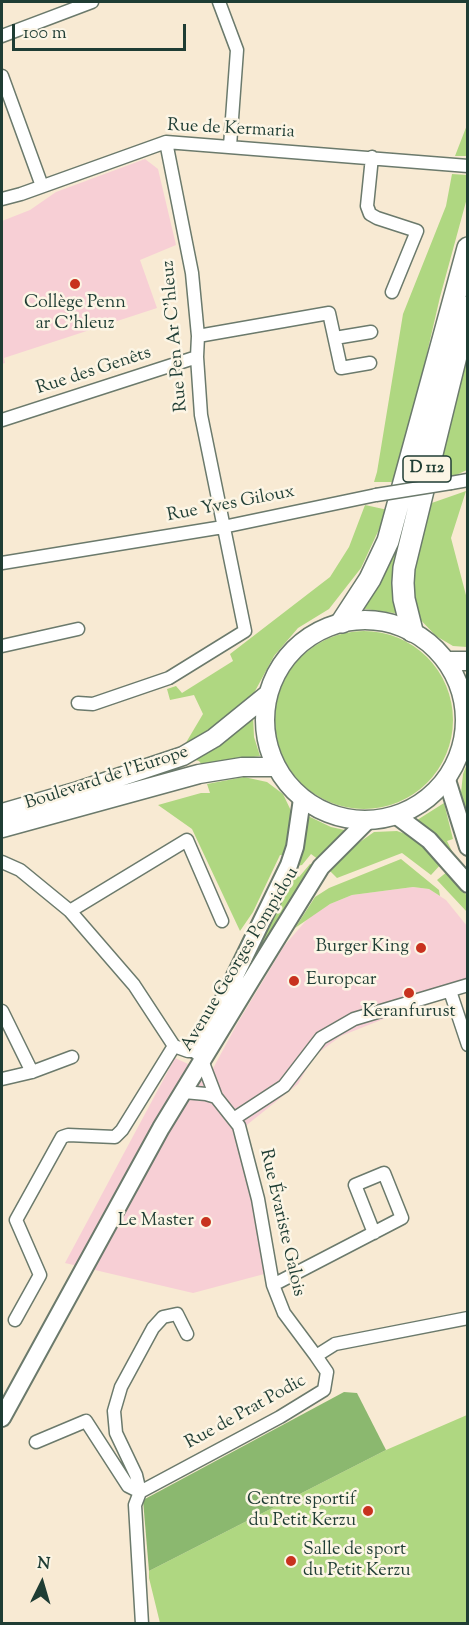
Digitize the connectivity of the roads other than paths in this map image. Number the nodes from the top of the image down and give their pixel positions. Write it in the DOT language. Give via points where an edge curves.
graph roads {
  1 [pos="92,2"];
  2 [pos="219,2"];
  3 [pos="2,36"];
  4 [pos="2,76"];
  5 [pos="165,142"];
  6 [pos="230,146"];
  7 [pos="372,157"];
  8 [pos="462,165"];
  9 [pos="42,186"];
  10 [pos="2,199"];
  11 [pos="468,248"];
  12 [pos="392,292"];
  13 [pos="468,307"];
  14 [pos="371,332"];
  15 [pos="198,336"];
  16 [pos="335,338"];
  17 [pos="197,357"];
  18 [pos="370,363"];
  19 [pos="2,420"];
  20 [pos="468,480"];
  21 [pos="222,527"];
  22 [pos="2,563"];
  23 [pos="342,622"];
  24 [pos="78,629"];
  25 [pos="412,631"];
  26 [pos="2,646"];
  27 [pos="447,661"];
  28 [pos="468,661"];
  29 [pos="267,694"];
  30 [pos="78,703"];
  31 [pos="466,709"];
  32 [pos="276,767"];
  33 [pos="447,780"];
  34 [pos="302,799"];
  35 [pos="2,813"];
  36 [pos="397,816"];
  37 [pos="366,822"];
  38 [pos="2,828"];
  39 [pos="468,848"];
  40 [pos="2,862"];
  41 [pos="468,884"];
  42 [pos="70,911"];
  43 [pos="222,921"];
  44 [pos="468,985"];
  45 [pos="450,991"];
  46 [pos="2,1011"];
  47 [pos="468,1045"];
  48 [pos="174,1046"];
  49 [pos="72,1057"];
  50 [pos="200,1057"];
  51 [pos="32,1072"];
  52 [pos="2,1079"];
  53 [pos="184,1092"];
  54 [pos="216,1097"];
  55 [pos="235,1118"];
  56 [pos="161,1128"];
  57 [pos="374,1233"];
  58 [pos="273,1285"];
  59 [pos="468,1318"];
  60 [pos="15,1320"];
  61 [pos="187,1334"];
  62 [pos="316,1356"];
  63 [pos="26,1373"];
  64 [pos="2,1399"];
  65 [pos="2,1418"];
  66 [pos="36,1442"];
  67 [pos="140,1492"];
  68 [pos="142,1623"];
  1 -- 3 [label="street"];
  2 -- 6 [label="street" via="237,50"];
  4 -- 9 [label="street"];
  5 -- 6 [label="street, Rue de Kermaria"];
  5 -- 9 [label="street, Rue de Kermaria"];
  5 -- 15 [label="street, Rue Pen Ar C'hleuz" via="192,273"];
  6 -- 7 [label="street, Rue de Kermaria"];
  7 -- 8 [label="street, Rue de Kermaria"];
  7 -- 12 [label="street" via="367,206 370,214 417,231"];
  9 -- 10 [label="street, Rue de Kermaria"];
  11 -- 23 [label="highway, D 112" via="388,541"];
  13 -- 25 [label="highway, D 112" via="404,568 404,598"];
  14 -- 16 [label="street"];
  15 -- 16 [label="street" via="329,313"];
  15 -- 17 [label="street, Rue Pen Ar C'hleuz"];
  16 -- 18 [label="street" via="341,368"];
  17 -- 19 [label="street, Rue des Genêts"];
  17 -- 21 [label="street, Rue Pen Ar C'hleuz" via="201,415"];
  20 -- 21 [label="street, Rue Yves Giloux, bridge"];
  21 -- 22 [label="street, Rue Yves Giloux"];
  21 -- 30 [label="street, Rue Pen Ar C'hleuz" via="245,631 169,678 93,704"];
  23 -- 25 [label="main road" via="387,622"];
  23 -- 29 [label="main road" via="317,631 286,657"];
  24 -- 26 [label="street"];
  25 -- 27 [label="main road" via="432,644"];
  27 -- 28 [label="main road"];
  27 -- 31 [label="main road"];
  29 -- 32 [label="main road" via="263,726"];
  29 -- 35 [label="main road, Boulevard de l'Europe" via="214,738 183,756"];
  31 -- 33 [label="main road" via="465,734"];
  32 -- 34 [label="main road"];
  32 -- 38 [label="main road, Boulevard de l'Europe" via="242,767 199,774"];
  33 -- 36 [label="main road" via="424,801"];
  33 -- 39 [label="main road"];
  34 -- 37 [label="main road" via="322,812"];
  34 -- 50 [label="main road, Avenue Georges Pompidou" via="289,865"];
  36 -- 37 [label="main road"];
  36 -- 41 [label="main road" via="429,840"];
  37 -- 50 [label="main road, Avenue Georges Pompidou" via="321,867"];
  40 -- 42 [label="street" via="20,870"];
  42 -- 43 [label="street" via="187,840"];
  42 -- 48 [label="street" via="134,985"];
  44 -- 45 [label="street"];
  45 -- 47 [label="street"];
  45 -- 55 [label="street" via="354,1019 321,1038 284,1086"];
  46 -- 51 [label="street"];
  48 -- 50 [label="street"];
  48 -- 60 [label="street, Avenue Georges Pompidou" via="115,1137 62,1137 16,1220 40,1275"];
  49 -- 51 [label="street"];
  50 -- 53 [label="main road, Avenue Georges Pompidou"];
  50 -- 54 [label="street, Rue Évariste Galois"];
  50 -- 56 [label="main road, Avenue Georges Pompidou"];
  51 -- 52 [label="street"];
  53 -- 54 [label="street"];
  53 -- 56 [label="main road, Avenue Georges Pompidou"];
  54 -- 55 [label="street, Rue Évariste Galois"];
  55 -- 58 [label="street, Rue Évariste Galois" via="258,1199"];
  56 -- 63 [label="main road, Avenue Georges Pompidou"];
  57 -- 57 [label="street" via="402,1218 384,1173 355,1185"];
  57 -- 58 [label="street"];
  58 -- 62 [label="street, Rue Évariste Galois" via="284,1313"];
  59 -- 62 [label="street, Rue de Prat Podic" via="335,1344"];
  61 -- 67 [label="street" via="177,1314 163,1317 121,1387 114,1411 116,1433"];
  62 -- 67 [label="street, Rue de Prat Podic" via="327,1372 324,1390"];
  63 -- 64 [label="street"];
  63 -- 65 [label="main road, Avenue Georges Pompidou"];
  66 -- 67 [label="street" via="86,1421 128,1486"];
  67 -- 68 [label="street" via="135,1505"];
}
